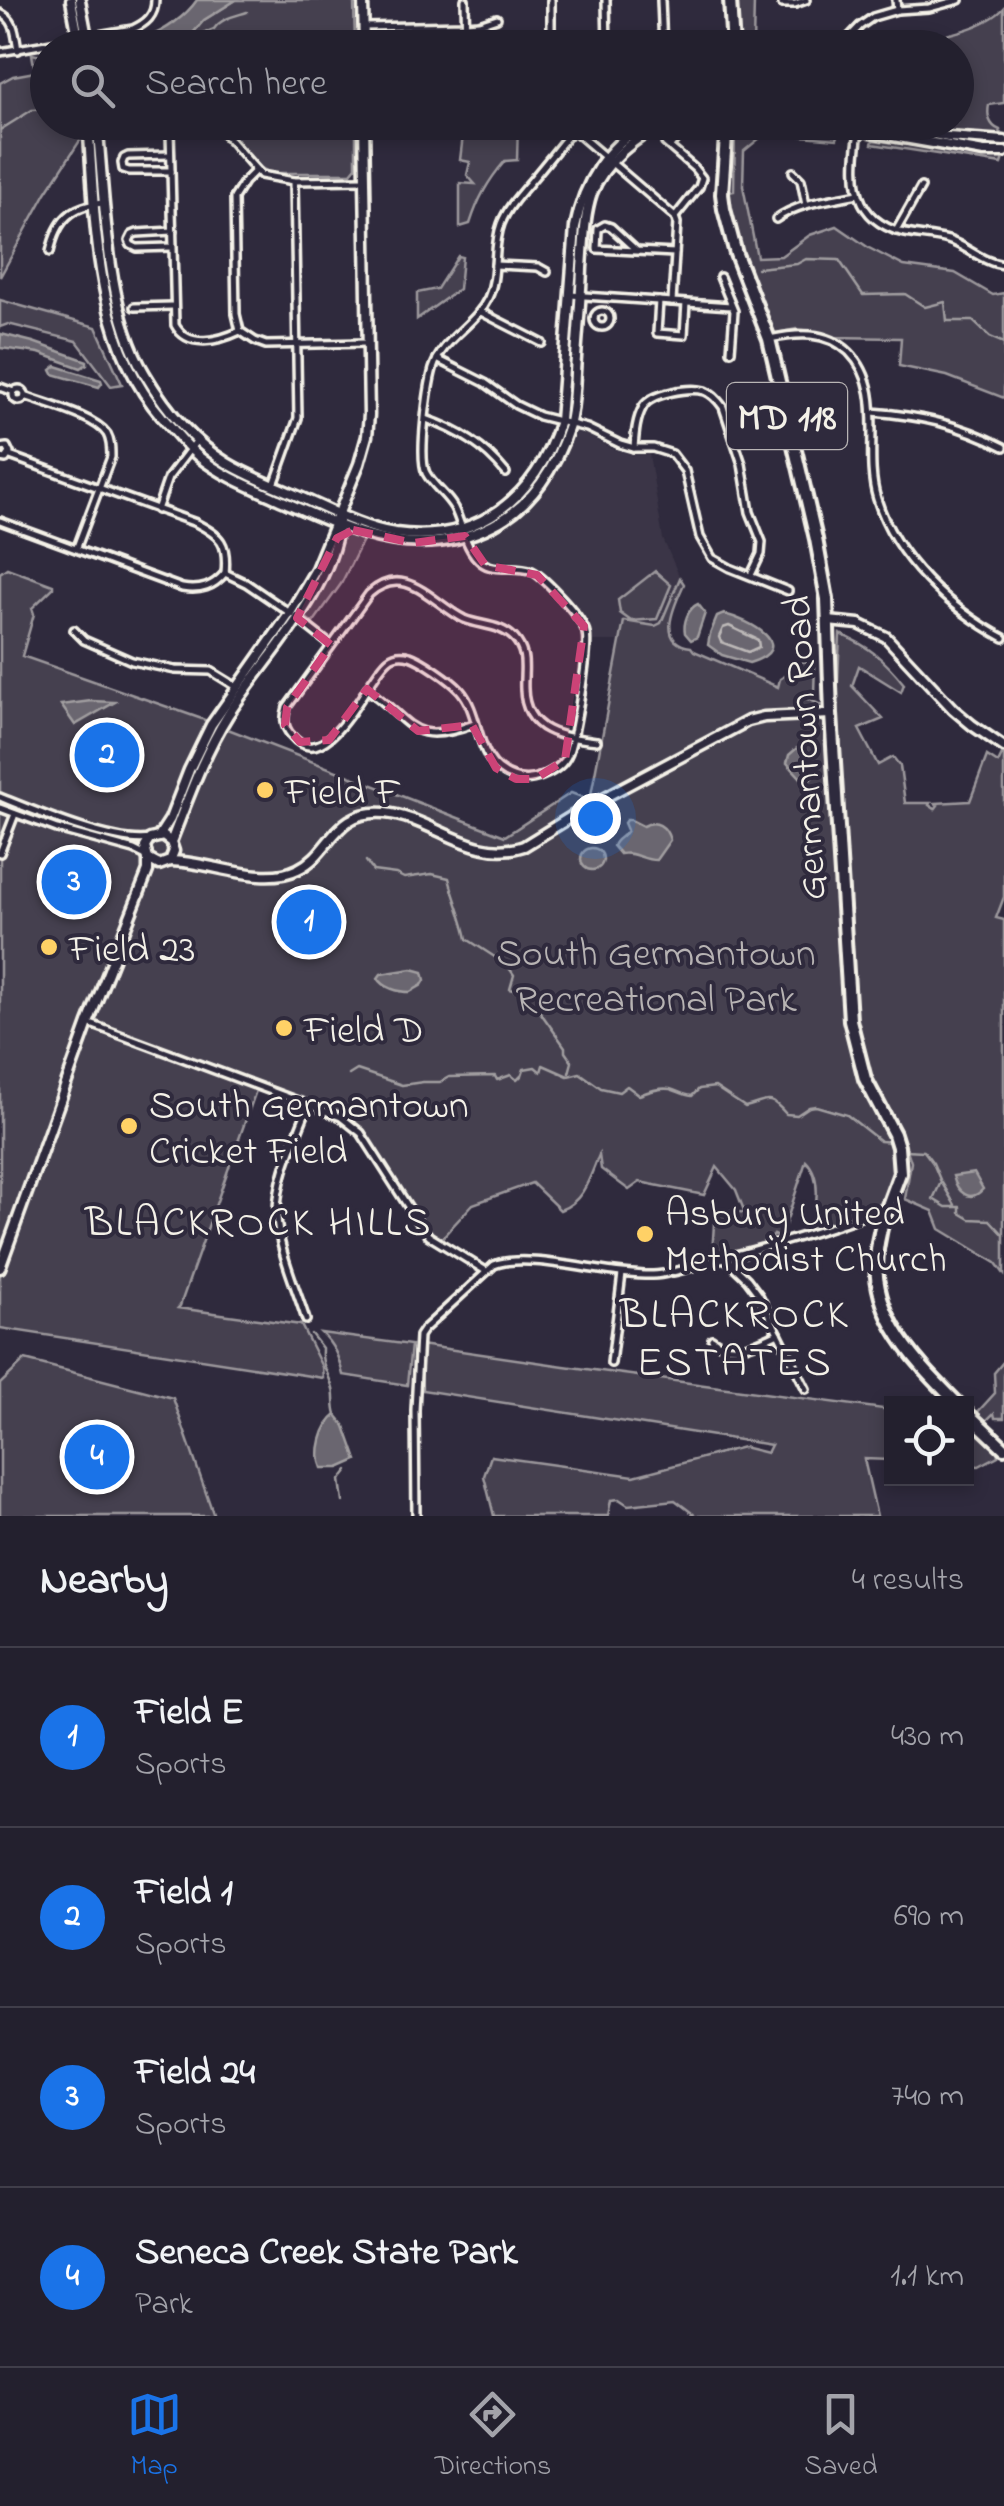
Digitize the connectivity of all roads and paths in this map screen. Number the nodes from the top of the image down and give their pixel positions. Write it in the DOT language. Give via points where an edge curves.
graph roads {
  1 [pos="71,0"];
  2 [pos="80,0"];
  3 [pos="155,0"];
  4 [pos="364,0"];
  5 [pos="465,0"];
  6 [pos="551,0"];
  7 [pos="606,0"];
  8 [pos="661,0"];
  9 [pos="730,0"];
  10 [pos="806,0"];
  11 [pos="896,0"];
  12 [pos="959,0"];
  13 [pos="782,4"];
  14 [pos="897,10"];
  15 [pos="0,13"];
  16 [pos="496,18"];
  17 [pos="466,25"];
  18 [pos="364,26"];
  19 [pos="80,30"];
  20 [pos="83,30"];
  21 [pos="130,30"];
  22 [pos="364,30"];
  23 [pos="466,30"];
  24 [pos="552,30"];
  25 [pos="606,30"];
  26 [pos="662,30"];
  27 [pos="732,30"];
  28 [pos="857,30"];
  29 [pos="30,49"];
  30 [pos="18,50"];
  31 [pos="0,52"];
  32 [pos="974,139"];
  33 [pos="91,140"];
  34 [pos="98,140"];
  35 [pos="171,140"];
  36 [pos="230,140"];
  37 [pos="364,140"];
  38 [pos="564,140"];
  39 [pos="585,140"];
  40 [pos="622,140"];
  41 [pos="636,140"];
  42 [pos="725,140"];
  43 [pos="858,140"];
  44 [pos="927,140"];
  45 [pos="1004,142"];
  46 [pos="670,146"];
  47 [pos="1004,152"];
  48 [pos="171,156"];
  49 [pos="609,159"];
  50 [pos="256,170"];
  51 [pos="171,171"];
  52 [pos="793,172"];
  53 [pos="364,180"];
  54 [pos="294,181"];
  55 [pos="921,187"];
  56 [pos="858,194"];
  57 [pos="100,204"];
  58 [pos="806,205"];
  59 [pos="675,217"];
  60 [pos="776,219"];
  61 [pos="896,230"];
  62 [pos="172,231"];
  63 [pos="172,247"];
  64 [pos="637,251"];
  65 [pos="50,252"];
  66 [pos="676,254"];
  67 [pos="495,264"];
  68 [pos="1004,265"];
  69 [pos="547,272"];
  70 [pos="720,277"];
  71 [pos="570,296"];
  72 [pos="581,296"];
  73 [pos="610,298"];
  74 [pos="658,301"];
  75 [pos="672,302"];
  76 [pos="686,303"];
  77 [pos="173,306"];
  78 [pos="731,306"];
  79 [pos="134,307"];
  80 [pos="480,312"];
  81 [pos="608,313"];
  82 [pos="240,331"];
  83 [pos="768,339"];
  84 [pos="297,344"];
  85 [pos="367,344"];
  86 [pos="542,344"];
  87 [pos="731,351"];
  88 [pos="437,359"];
  89 [pos="0,387"];
  90 [pos="872,412"];
  91 [pos="426,419"];
  92 [pos="565,422"];
  93 [pos="197,440"];
  94 [pos="1004,447"];
  95 [pos="0,448"];
  96 [pos="190,448"];
  97 [pos="634,448"];
  98 [pos="10,456"];
  99 [pos="0,458"];
  100 [pos="506,473"];
  101 [pos="274,485"];
  102 [pos="100,488"];
  103 [pos="157,510"];
  104 [pos="338,514"];
  105 [pos="0,521"];
  106 [pos="336,525"];
  107 [pos="354,530"];
  108 [pos="463,532"];
  109 [pos="334,545"];
  110 [pos="77,548"];
  111 [pos="225,573"];
  112 [pos="751,575"];
  113 [pos="788,591"];
  114 [pos="293,616"];
  115 [pos="828,621"];
  116 [pos="74,630"];
  117 [pos="1004,638"];
  118 [pos="332,645"];
  119 [pos="240,689"];
  120 [pos="367,689"];
  121 [pos="830,714"];
  122 [pos="474,724"];
  123 [pos="573,738"];
  124 [pos="597,741"];
  125 [pos="1004,747"];
  126 [pos="0,797"];
  127 [pos="18,804"];
  128 [pos="0,808"];
  129 [pos="15,813"];
  130 [pos="154,837"];
  131 [pos="172,844"];
  132 [pos="0,853"];
  133 [pos="147,858"];
  134 [pos="198,862"];
  135 [pos="167,863"];
  136 [pos="140,891"];
  137 [pos="88,1023"];
  138 [pos="309,1104"];
  139 [pos="886,1213"];
  140 [pos="725,1258"];
  141 [pos="0,1268"];
  142 [pos="486,1270"];
  143 [pos="622,1274"];
  144 [pos="306,1320"];
  145 [pos="778,1333"];
  146 [pos="712,1339"];
  147 [pos="611,1363"];
  148 [pos="806,1389"];
  149 [pos="950,1396"];
  150 [pos="974,1420"];
  151 [pos="1004,1448"];
  152 [pos="416,1516"];
  1 -- 19 [label="street"];
  2 -- 20 [label="street"];
  3 -- 21 [label="street" via="146,23"];
  4 -- 18 [label="street"];
  5 -- 17 [label="street"];
  6 -- 24 [label="street"];
  7 -- 25 [label="street"];
  8 -- 26 [label="street"];
  9 -- 27 [label="main road"];
  10 -- 13 [label="street"];
  11 -- 14 [label="street"];
  12 -- 14 [label="street"];
  14 -- 28 [label="street"];
  15 -- 30 [label="street" via="14,24"];
  16 -- 17 [label="street"];
  17 -- 18 [label="street"];
  17 -- 23 [label="street"];
  18 -- 22 [label="street"];
  29 -- 30 [label="street"];
  30 -- 31 [label="street"];
  32 -- 45 [label="street"];
  33 -- 57 [label="street"];
  34 -- 57 [label="street"];
  35 -- 48 [label="street"];
  36 -- 50 [label="street"];
  37 -- 53 [label="street"];
  38 -- 67 [label="street" via="506,212"];
  39 -- 49 [label="street"];
  40 -- 49 [label="street"];
  41 -- 49 [label="street"];
  42 -- 83 [label="main road, Germantown Road / MD 118" via="724,209"];
  43 -- 56 [label="street"];
  44 -- 47 [label="street"];
  46 -- 59 [label="street" via="702,178"];
  48 -- 51 [label="street"];
  48 -- 51 [label="street" via="128,156 122,164 129,172"];
  49 -- 59 [label="street"];
  49 -- 71 [label="street" via="586,186 578,212"];
  49 -- 72 [label="street" via="588,207"];
  50 -- 54 [label="street"];
  50 -- 82 [label="street" via="234,198"];
  51 -- 62 [label="street"];
  52 -- 58 [label="street"];
  53 -- 54 [label="street"];
  53 -- 85 [label="street"];
  54 -- 84 [label="street"];
  55 -- 61 [label="street"];
  56 -- 58 [label="street"];
  56 -- 61 [label="street" via="880,223"];
  57 -- 65 [label="street" via="84,206 60,224"];
  57 -- 93 [label="street" via="134,356"];
  57 -- 96 [label="street" via="107,304 120,347 138,384"];
  58 -- 60 [label="street"];
  59 -- 66 [label="street"];
  61 -- 68 [label="street" via="941,238"];
  62 -- 63 [label="street"];
  62 -- 63 [label="street" via="137,233 130,240 136,248"];
  63 -- 77 [label="street"];
  64 -- 64 [label="street" via="597,248 598,229 611,227"];
  64 -- 66 [label="street"];
  66 -- 75 [label="street"];
  67 -- 69 [label="street"];
  67 -- 80 [label="street"];
  70 -- 78 [label="street"];
  71 -- 72 [label="street"];
  71 -- 92 [label="street"];
  72 -- 73 [label="street"];
  72 -- 92 [label="street"];
  73 -- 74 [label="street"];
  73 -- 81 [label="street"];
  74 -- 75 [label="street"];
  74 -- 76 [label="street" via="657,333 684,335"];
  75 -- 76 [label="street"];
  76 -- 78 [label="street"];
  77 -- 79 [label="street"];
  77 -- 82 [label="street" via="178,332 190,340"];
  78 -- 87 [label="street"];
  80 -- 86 [label="street"];
  80 -- 88 [label="street"];
  82 -- 84 [label="street" via="266,345"];
  83 -- 90 [label="street" via="810,334 840,345 864,370"];
  83 -- 115 [label="main road, Germantown Road / MD 118" via="816,540"];
  84 -- 85 [label="street"];
  84 -- 101 [label="street" via="298,418"];
  85 -- 104 [label="street" via="367,436"];
  88 -- 91 [label="street"];
  88 -- 92 [label="street" via="526,410"];
  89 -- 102 [label="street" via="17,400 25,396 97,424 108,435 111,457"];
  90 -- 94 [label="street" via="950,424"];
  90 -- 117 [label="street" via="872,471 888,528 918,570 966,615"];
  91 -- 100 [label="street" via="481,446"];
  91 -- 108 [label="street" via="423,465"];
  92 -- 97 [label="street"];
  92 -- 108 [label="street" via="547,476 529,500 509,517"];
  93 -- 96 [label="street"];
  93 -- 101 [label="street"];
  95 -- 98 [label="street"];
  96 -- 103 [label="street" via="168,478"];
  96 -- 106 [label="street" via="224,473"];
  97 -- 112 [label="street" via="665,450 679,462 707,551"];
  97 -- 112 [label="street" via="641,410 653,397 702,390 718,400 762,542"];
  98 -- 99 [label="street"];
  98 -- 102 [label="street"];
  101 -- 104 [label="street"];
  102 -- 103 [label="street"];
  102 -- 110 [label="street"];
  103 -- 111 [label="street" via="217,534 225,548"];
  104 -- 106 [label="street"];
  104 -- 108 [label="street" via="396,533"];
  105 -- 110 [label="street"];
  106 -- 107 [label="street"];
  106 -- 109 [label="street"];
  106 -- 114 [label="street"];
  107 -- 108 [label="street" via="412,544 447,541"];
  107 -- 109 [label="street"];
  108 -- 123 [label="street" via="485,565 537,575 584,626"];
  109 -- 114 [label="street" via="316,587"];
  110 -- 111 [label="street" via="182,588 196,590"];
  111 -- 114 [label="street"];
  112 -- 113 [label="street"];
  114 -- 118 [label="street"];
  114 -- 119 [label="street"];
  115 -- 121 [label="main road, Germantown Road / MD 118"];
  115 -- 125 [label="street" via="859,624 886,637 953,709"];
  116 -- 119 [label="street" via="132,661 211,671"];
  118 -- 120 [label="street" via="288,706 290,734 306,745 329,740"];
  118 -- 123 [label="street" via="375,588 413,584 466,620 514,638 525,657 531,714 552,732"];
  119 -- 130 [label="street" via="199,746 170,819"];
  119 -- 131 [label="street"];
  120 -- 122 [label="street" via="418,731 443,734"];
  120 -- 122 [label="street" via="390,658 407,655 457,687"];
  121 -- 134 [label="street" via="748,721 514,850 491,851 384,813 342,825 314,858 290,873 258,875"];
  121 -- 139 [label="main road, Germantown Road / MD 118" via="850,1020 865,1079 894,1134 900,1162"];
  122 -- 123 [label="street" via="489,759 516,778 535,779 559,767"];
  123 -- 124 [label="street"];
  126 -- 127 [label="street"];
  127 -- 129 [label="street"];
  127 -- 130 [label="street" via="96,831 138,841"];
  128 -- 129 [label="street"];
  129 -- 132 [label="street"];
  129 -- 133 [label="street"];
  130 -- 131 [label="street"];
  130 -- 133 [label="street" via="145,847"];
  131 -- 134 [label="street"];
  131 -- 135 [label="street"];
  133 -- 135 [label="street"];
  133 -- 136 [label="street"];
  134 -- 135 [label="street"];
  135 -- 136 [label="street"];
  136 -- 137 [label="street"];
  137 -- 138 [label="street"];
  137 -- 141 [label="street"];
  138 -- 142 [label="street" via="356,1127 429,1236"];
  138 -- 144 [label="street" via="282,1180 277,1219"];
  139 -- 140 [label="street"];
  139 -- 149 [label="main road, Germantown Road / MD 118" via="877,1246 881,1300 915,1360"];
  140 -- 143 [label="street" via="660,1275"];
  140 -- 145 [label="street" via="754,1288"];
  142 -- 143 [label="street" via="507,1260"];
  142 -- 152 [label="street" via="419,1336"];
  143 -- 147 [label="street"];
  145 -- 146 [label="street" via="738,1347"];
  145 -- 148 [label="street"];
  150 -- 151 [label="main road"];
}
